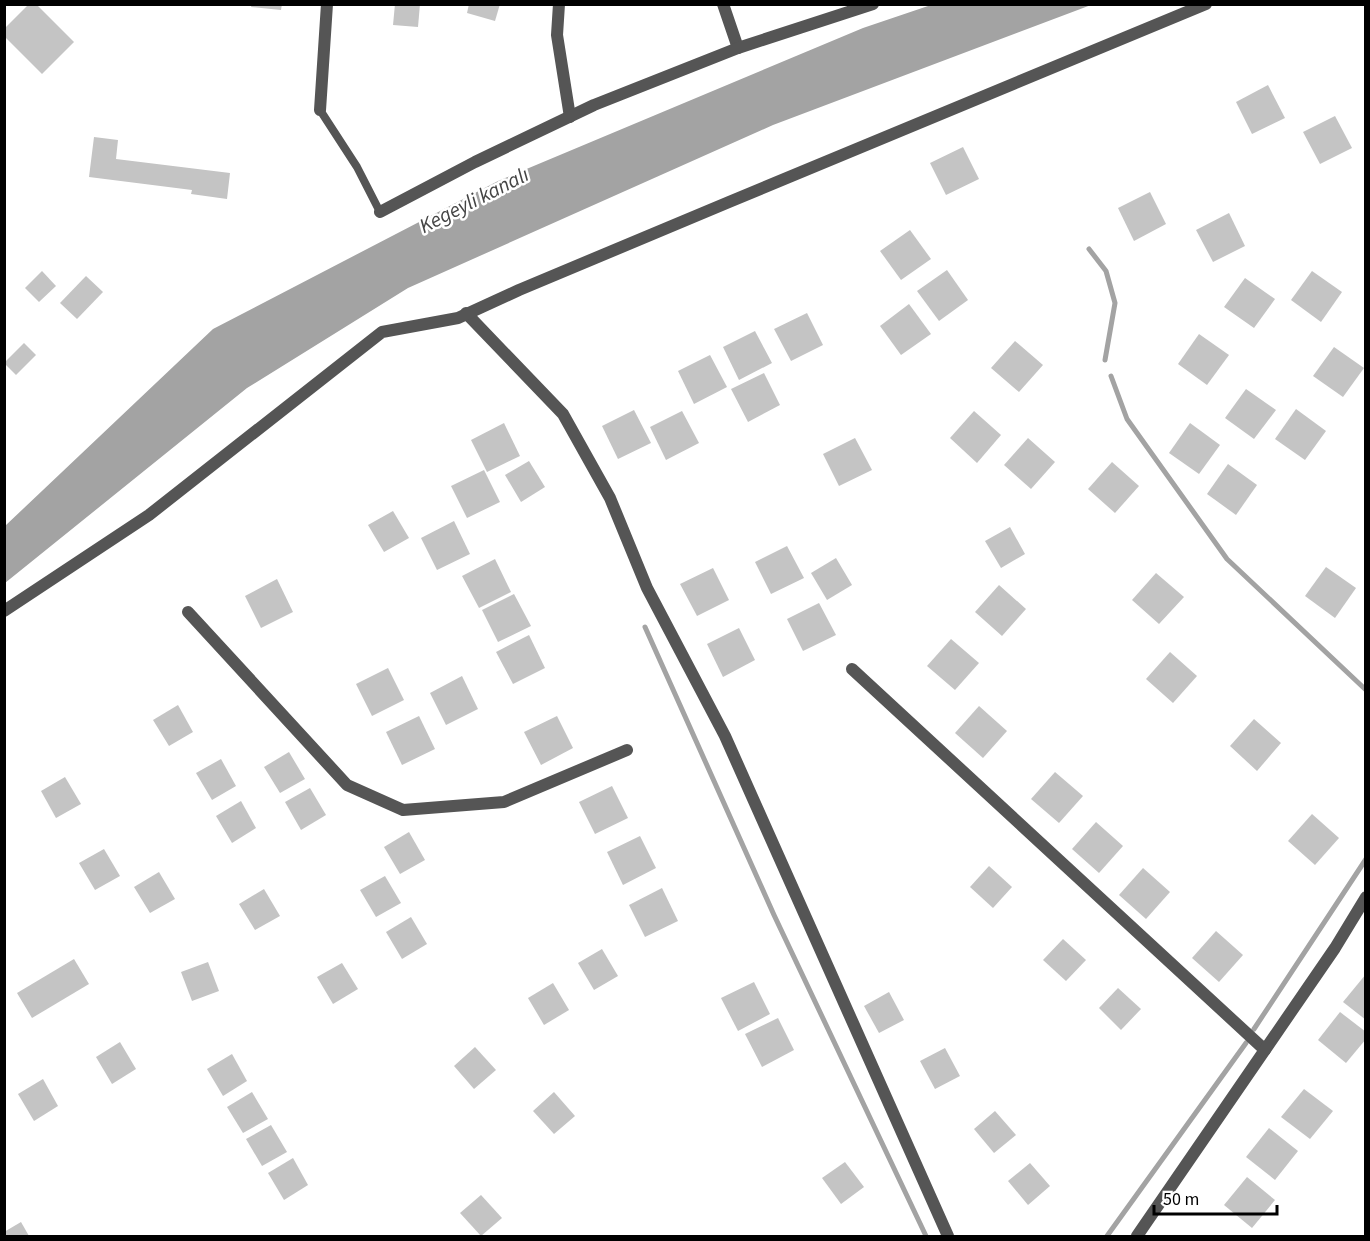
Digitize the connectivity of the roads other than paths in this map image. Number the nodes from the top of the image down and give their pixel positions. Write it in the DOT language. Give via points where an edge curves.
graph roads {
  1 [pos="327,4"];
  2 [pos="559,4"];
  3 [pos="723,4"];
  4 [pos="873,4"];
  5 [pos="1206,4"];
  6 [pos="738,48"];
  7 [pos="320,110"];
  8 [pos="570,117"];
  9 [pos="380,212"];
  10 [pos="466,313"];
  11 [pos="4,611"];
  12 [pos="188,612"];
  13 [pos="852,669"];
  14 [pos="627,750"];
  15 [pos="1365,897"];
  16 [pos="1265,1050"];
  17 [pos="948,1236"];
  18 [pos="1137,1236"];
  1 -- 7 [label="street"];
  2 -- 8 [label="street" via="557,35"];
  3 -- 6 [label="street"];
  4 -- 6 [label="street"];
  5 -- 10 [label="street"];
  6 -- 8 [label="street"];
  7 -- 9 [label="lane"];
  8 -- 9 [label="street"];
  10 -- 11 [label="street" via="458,318 382,332 149,514"];
  10 -- 17 [label="street" via="563,414 610,498 647,588 725,736"];
  12 -- 14 [label="street" via="348,785 403,810 504,802"];
  13 -- 16 [label="street"];
  15 -- 16 [label="street"];
  16 -- 18 [label="street"];
}
